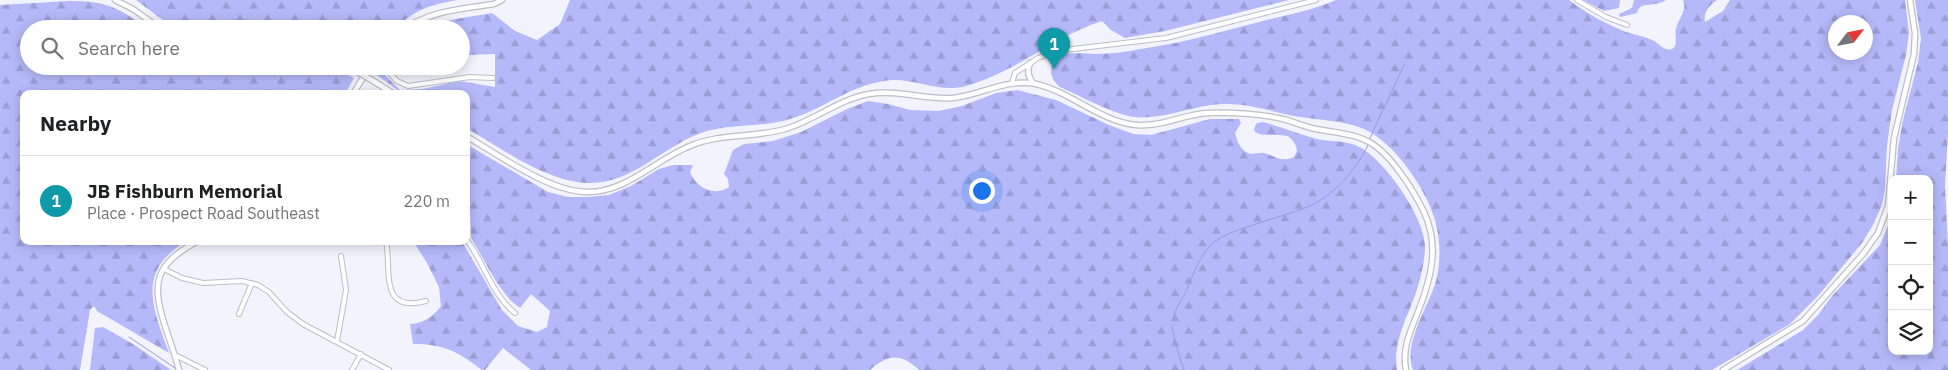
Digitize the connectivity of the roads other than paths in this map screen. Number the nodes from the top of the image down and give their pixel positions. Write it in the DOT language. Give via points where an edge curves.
graph roads {
  1 [pos="115,0"];
  2 [pos="502,0"];
  3 [pos="1316,0"];
  4 [pos="1577,0"];
  5 [pos="1910,0"];
  6 [pos="148,20"];
  7 [pos="418,20"];
  8 [pos="1627,25"];
  9 [pos="1030,63"];
  10 [pos="363,75"];
  11 [pos="365,75"];
  12 [pos="391,75"];
  13 [pos="492,78"];
  14 [pos="1012,83"];
  15 [pos="1033,84"];
  16 [pos="355,90"];
  17 [pos="388,90"];
  18 [pos="470,138"];
  19 [pos="192,245"];
  20 [pos="387,245"];
  21 [pos="469,245"];
  22 [pos="341,256"];
  23 [pos="164,269"];
  24 [pos="252,283"];
  25 [pos="426,301"];
  26 [pos="515,313"];
  27 [pos="239,314"];
  28 [pos="337,341"];
  29 [pos="361,354"];
  30 [pos="174,355"];
  31 [pos="180,370"];
  32 [pos="205,370"];
  33 [pos="352,370"];
  34 [pos="389,370"];
  35 [pos="1406,370"];
  36 [pos="1723,370"];
  1 -- 6 [label="street"];
  2 -- 7 [label="street"];
  3 -- 9 [label="street" via="1166,38 1067,49"];
  4 -- 8 [label="street"];
  5 -- 36 [label="street" via="1915,33 1914,54 1894,138 1888,206 1878,233 1803,321"];
  9 -- 14 [label="street" via="1015,73"];
  9 -- 15 [label="street" via="1028,76"];
  10 -- 17 [label="street, bridge"];
  11 -- 16 [label="street"];
  12 -- 13 [label="street" via="408,86 470,77"];
  14 -- 15 [label="street"];
  14 -- 18 [label="street" via="954,98 888,93 860,96 782,130 698,143 676,152 626,182 593,192 555,186"];
  15 -- 35 [label="street" via="1061,93 1128,124 1158,124 1208,113 1242,114 1278,118 1352,135 1375,146 1395,167 1421,206 1432,242 1433,260 1428,282 1406,341"];
  19 -- 23 [label="street" via="175,256"];
  20 -- 25 [label="street" via="388,280 394,296 406,304"];
  21 -- 26 [label="street" via="498,294"];
  22 -- 28 [label="street" via="346,290"];
  23 -- 24 [label="street" via="182,278 203,282"];
  23 -- 30 [label="street" via="158,281 157,295"];
  24 -- 27 [label="street"];
  24 -- 28 [label="street" via="269,292 303,324"];
  28 -- 29 [label="street"];
  29 -- 33 [label="street"];
  29 -- 34 [label="street"];
  30 -- 31 [label="street"];
  30 -- 32 [label="street"];
}
